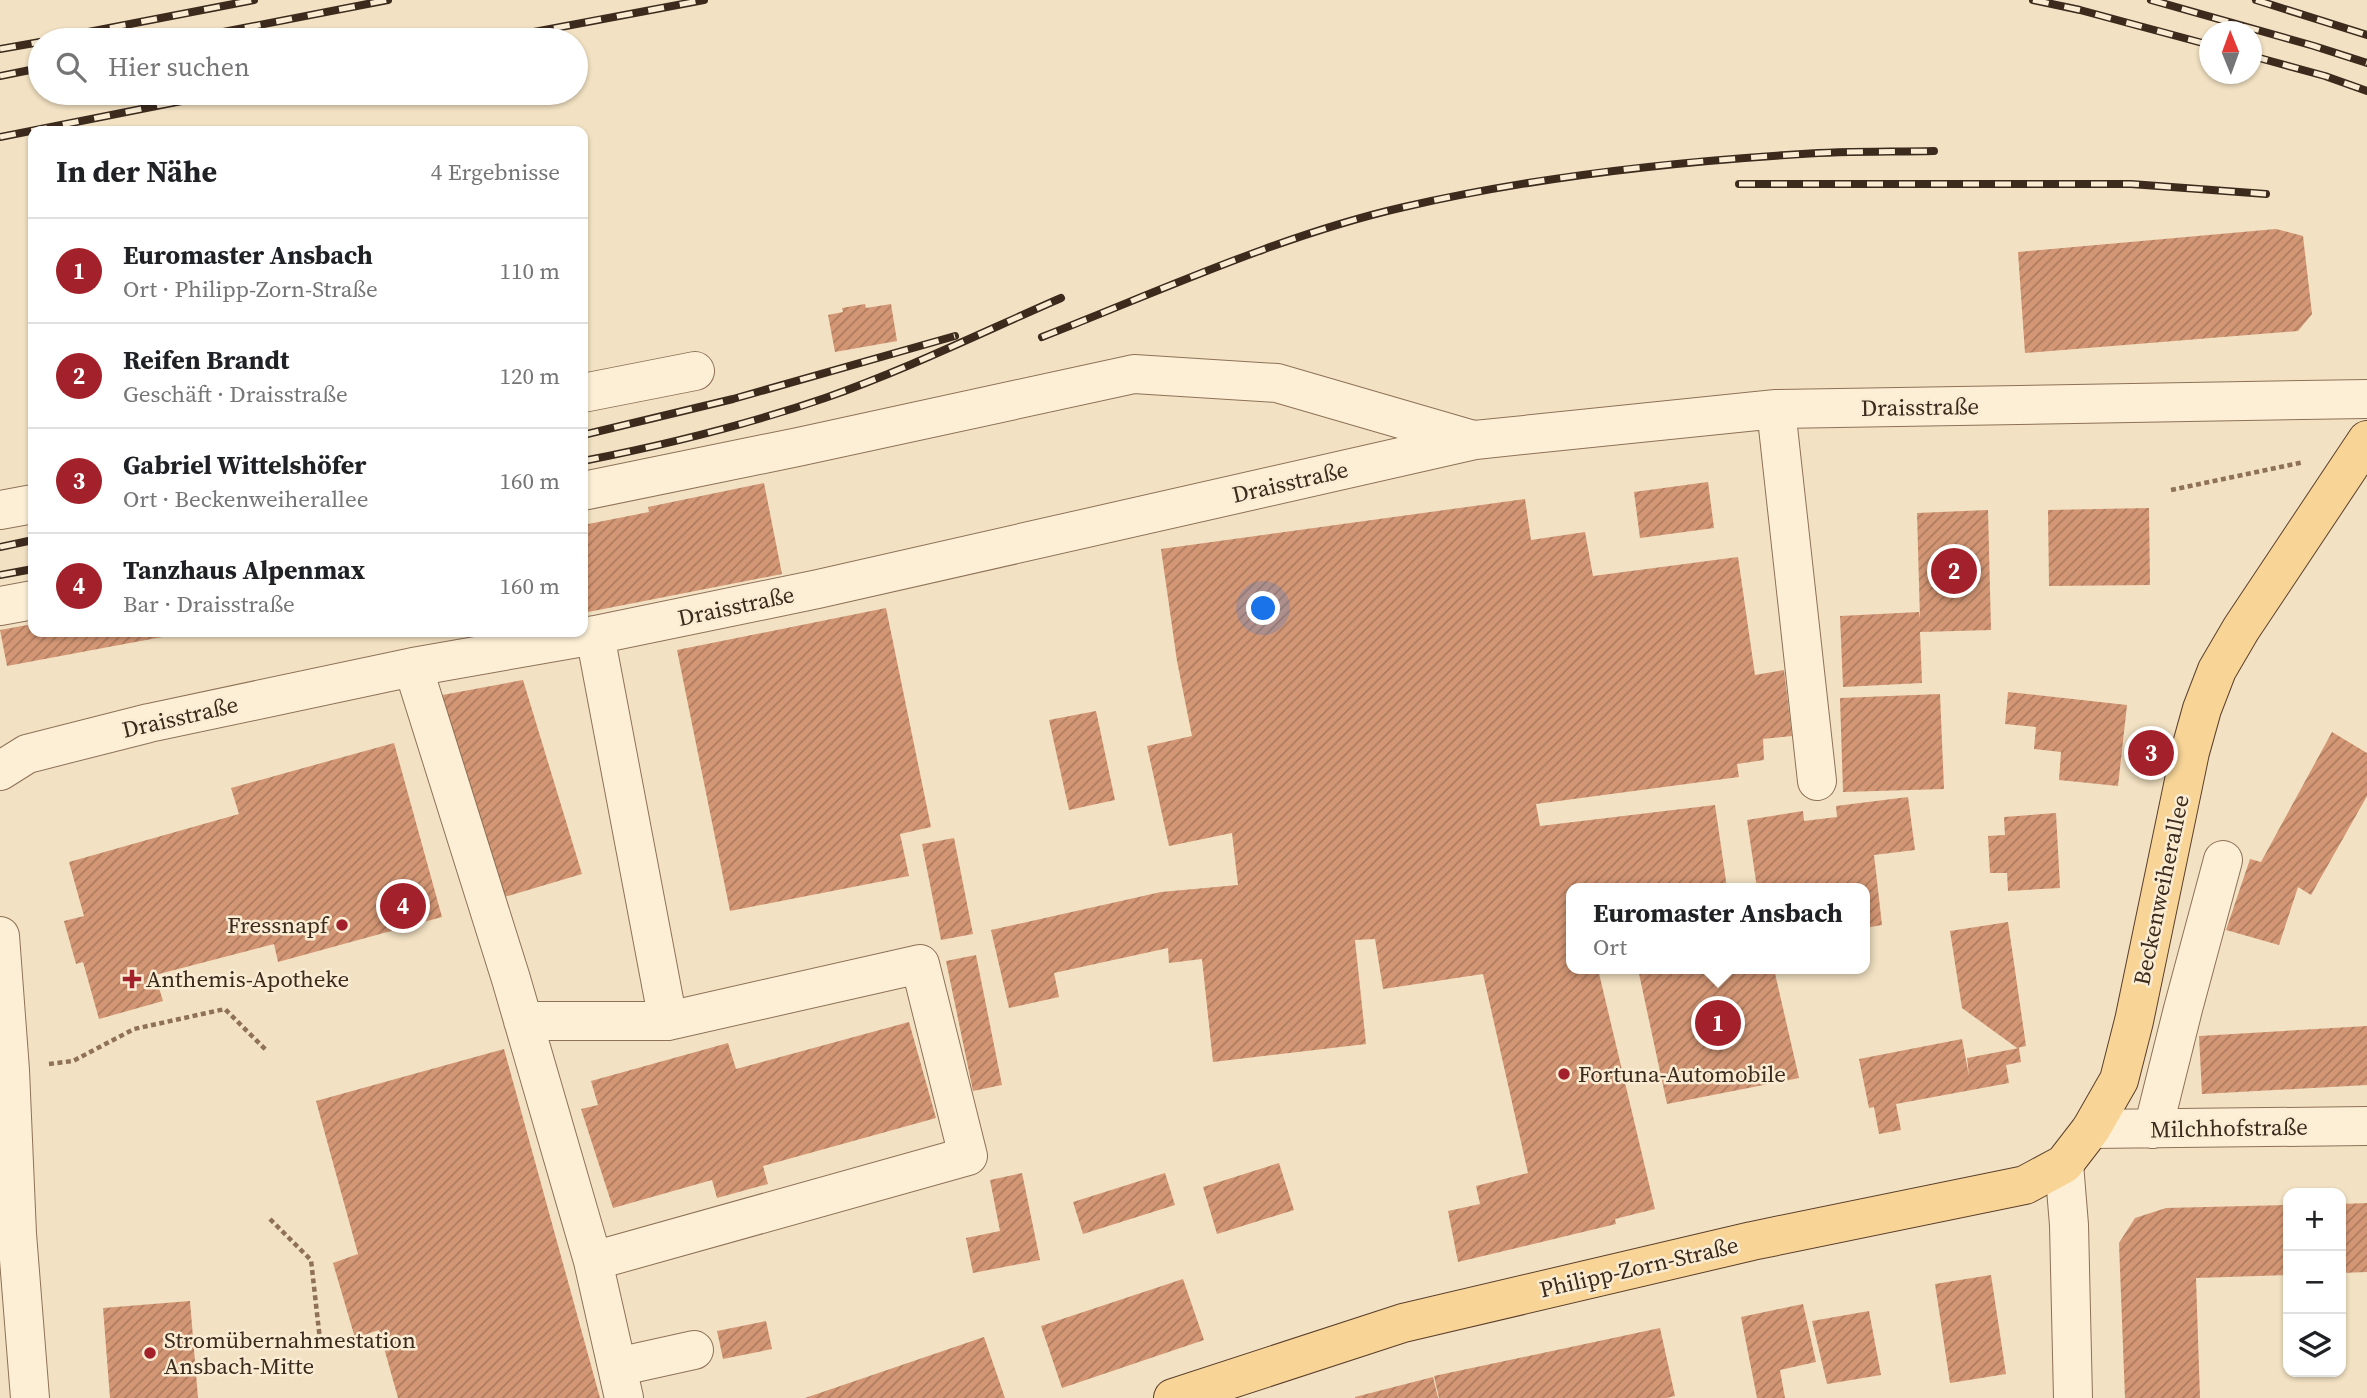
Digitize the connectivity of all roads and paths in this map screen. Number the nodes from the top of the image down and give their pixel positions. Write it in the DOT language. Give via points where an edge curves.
graph roads {
  1 [pos="695,371"];
  2 [pos="588,392"];
  3 [pos="2367,399"];
  4 [pos="1776,410"];
  5 [pos="1475,440"];
  6 [pos="2367,440"];
  7 [pos="2308,461"];
  8 [pos="588,490"];
  9 [pos="2171,490"];
  10 [pos="28,505"];
  11 [pos="0,510"];
  12 [pos="28,601"];
  13 [pos="0,606"];
  14 [pos="595,635"];
  15 [pos="588,636"];
  16 [pos="584,637"];
  17 [pos="413,667"];
  18 [pos="0,771"];
  19 [pos="1817,780"];
  20 [pos="2223,860"];
  21 [pos="0,936"];
  22 [pos="523,1021"];
  23 [pos="668,1021"];
  24 [pos="267,1051"];
  25 [pos="10,1070"];
  26 [pos="2367,1126"];
  27 [pos="2091,1129"];
  28 [pos="2153,1129"];
  29 [pos="2064,1164"];
  30 [pos="270,1219"];
  31 [pos="8,1233"];
  32 [pos="593,1261"];
  33 [pos="320,1340"];
  34 [pos="694,1350"];
  35 [pos="620,1383"];
  36 [pos="30,1398"];
  37 [pos="1173,1398"];
  38 [pos="2073,1398"];
  1 -- 2 [label="street"];
  3 -- 4 [label="street, Draisstraße"];
  4 -- 5 [label="street, Draisstraße"];
  4 -- 19 [label="street"];
  5 -- 8 [label="street, Draisstraße" via="1277,383 1134,374"];
  5 -- 14 [label="street, Draisstraße"];
  6 -- 27 [label="main road, Beckenweiherallee" via="2217,670 2190,752 2119,1080"];
  7 -- 9 [label="path"];
  10 -- 11 [label="street"];
  12 -- 13 [label="street"];
  14 -- 15 [label="street, Draisstraße"];
  14 -- 23 [label="street"];
  16 -- 17 [label="street, Draisstraße"];
  17 -- 18 [label="street, Draisstraße" via="149,723 27,754"];
  17 -- 22 [label="street"];
  20 -- 28 [label="street"];
  21 -- 25 [label="street"];
  22 -- 23 [label="street"];
  22 -- 32 [label="street"];
  23 -- 32 [label="street" via="920,964 968,1156"];
  24 -- 25 [label="path" via="225,1009 134,1029 73,1060"];
  25 -- 31 [label="street"];
  26 -- 28 [label="street, Milchhofstraße"];
  27 -- 28 [label="street, Milchhofstraße"];
  27 -- 29 [label="main road, Philipp-Zorn-Straße"];
  29 -- 37 [label="main road, Philipp-Zorn-Straße" via="2025,1185 1752,1241 1403,1323"];
  29 -- 38 [label="street"];
  30 -- 33 [label="path" via="311,1260"];
  31 -- 36 [label="street"];
  32 -- 35 [label="street"];
  34 -- 35 [label="street"];
}
